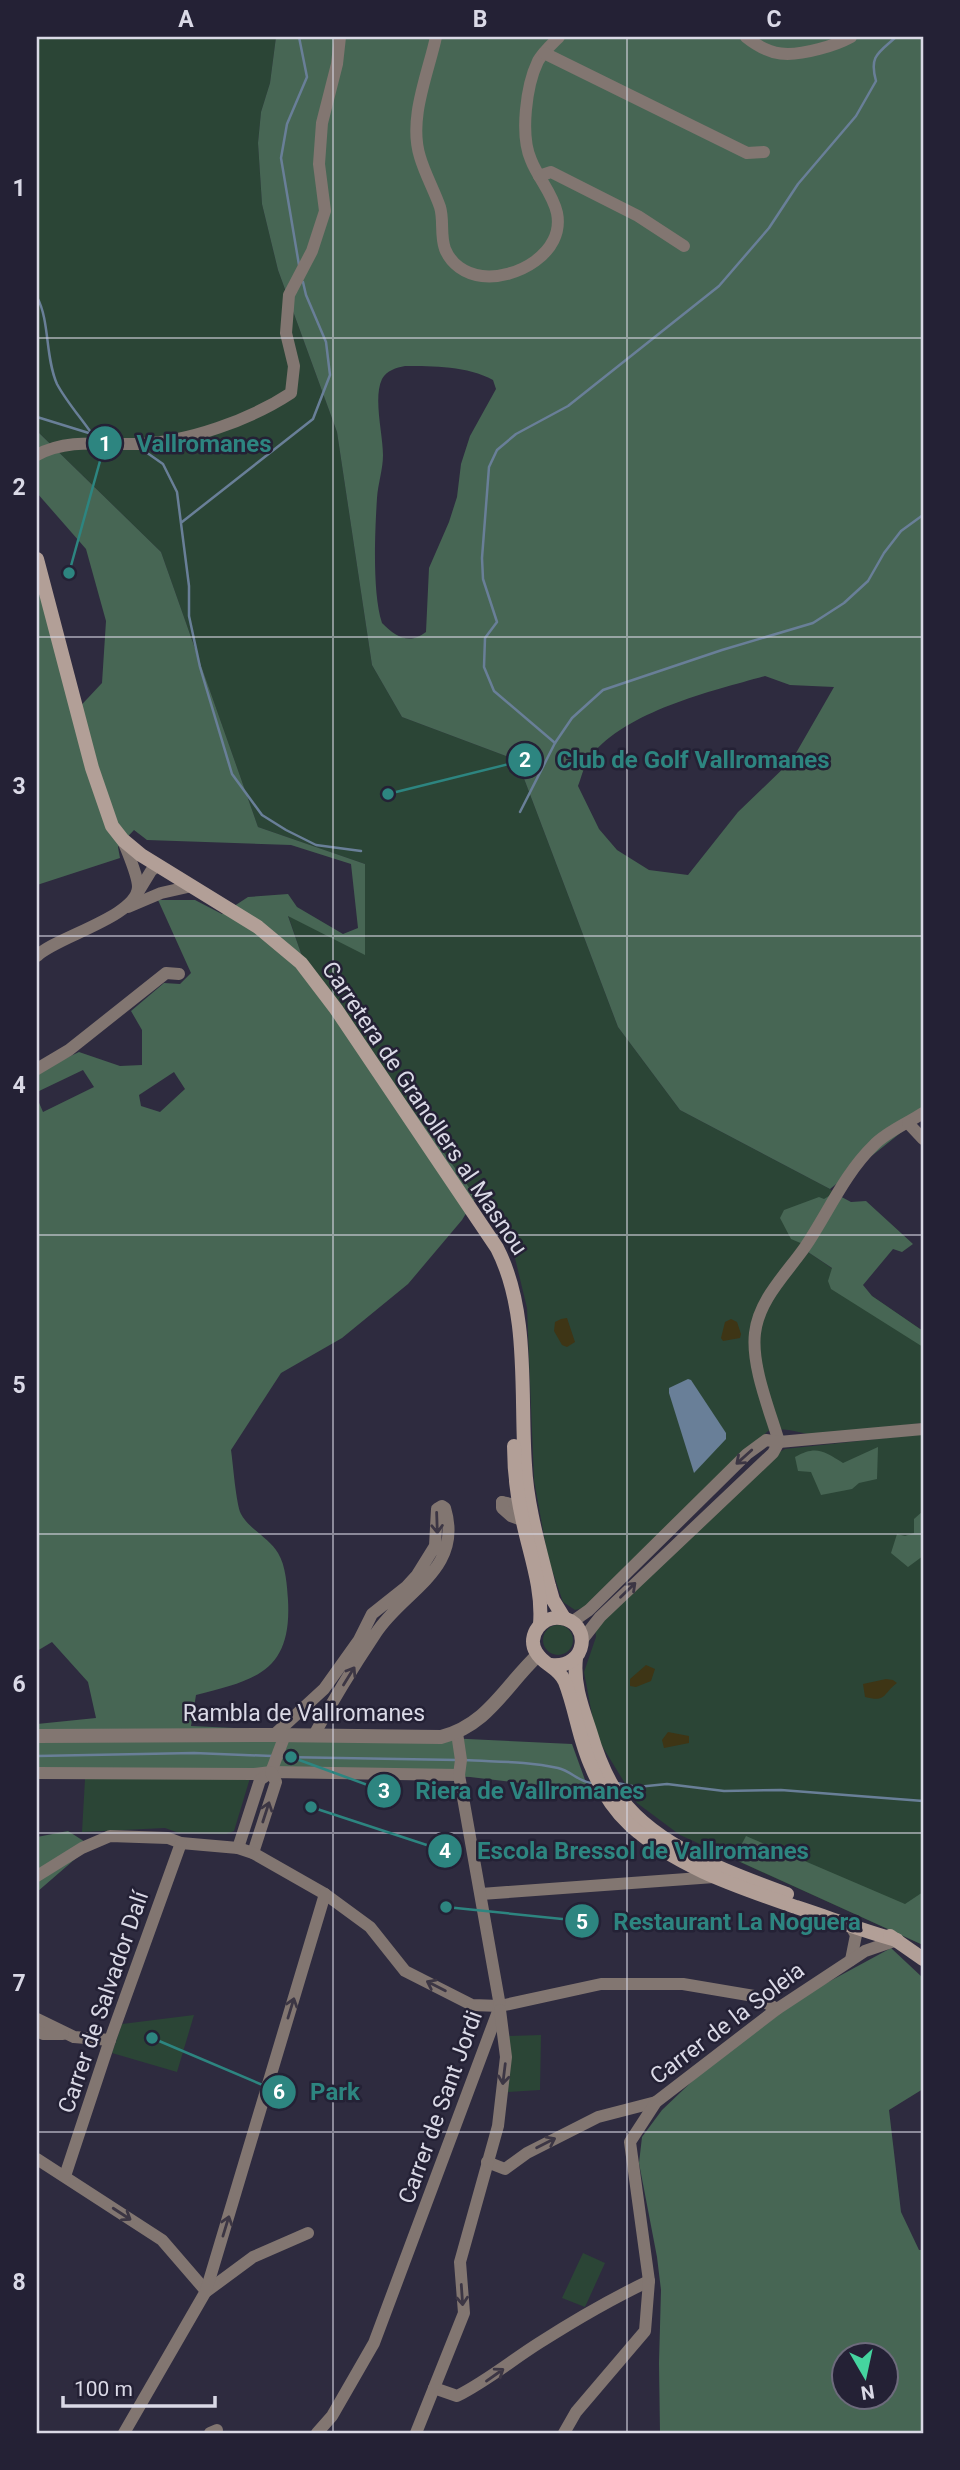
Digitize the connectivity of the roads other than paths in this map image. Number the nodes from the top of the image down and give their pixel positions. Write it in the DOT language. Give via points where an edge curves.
graph roads {
  1 [pos="341,37"];
  2 [pos="436,37"];
  3 [pos="559,37"];
  4 [pos="746,37"];
  5 [pos="850,37"];
  6 [pos="544,53"];
  7 [pos="764,152"];
  8 [pos="538,176"];
  9 [pos="684,246"];
  10 [pos="37,455"];
  11 [pos="37,559"];
  12 [pos="123,841"];
  13 [pos="158,865"];
  14 [pos="148,877"];
  15 [pos="192,886"];
  16 [pos="167,892"];
  17 [pos="134,897"];
  18 [pos="121,910"];
  19 [pos="37,956"];
  20 [pos="179,974"];
  21 [pos="37,1069"];
  22 [pos="923,1114"];
  23 [pos="908,1123"];
  24 [pos="923,1139"];
  25 [pos="518,1329"];
  26 [pos="923,1429"];
  27 [pos="779,1442"];
  28 [pos="515,1482"];
  29 [pos="524,1511"];
  30 [pos="568,1620"];
  31 [pos="540,1624"];
  32 [pos="582,1640"];
  33 [pos="538,1656"];
  34 [pos="576,1658"];
  35 [pos="551,1665"];
  36 [pos="296,1715"];
  37 [pos="325,1716"];
  38 [pos="457,1733"];
  39 [pos="279,1735"];
  40 [pos="310,1735"];
  41 [pos="341,1735"];
  42 [pos="37,1736"];
  43 [pos="595,1764"];
  44 [pos="271,1772"];
  45 [pos="37,1773"];
  46 [pos="459,1775"];
  47 [pos="181,1843"];
  48 [pos="238,1848"];
  49 [pos="253,1853"];
  50 [pos="712,1870"];
  51 [pos="37,1876"];
  52 [pos="325,1894"];
  53 [pos="481,1894"];
  54 [pos="850,1926"];
  55 [pos="897,1940"];
  56 [pos="923,1959"];
  57 [pos="851,1960"];
  58 [pos="500,2006"];
  59 [pos="777,2009"];
  60 [pos="37,2019"];
  61 [pos="37,2031"];
  62 [pos="66,2034"];
  63 [pos="110,2040"];
  64 [pos="656,2102"];
  65 [pos="37,2159"];
  66 [pos="487,2162"];
  67 [pos="65,2176"];
  68 [pos="308,2234"];
  69 [pos="649,2281"];
  70 [pos="206,2291"];
  71 [pos="434,2388"];
  72 [pos="124,2433"];
  73 [pos="317,2433"];
  74 [pos="416,2433"];
  75 [pos="564,2433"];
  1 -- 10 [label="street" via="322,123 319,164 325,211 312,251 289,295 286,333 294,366 291,393 270,407 172,441 80,443"];
  2 -- 8 [label="street" via="417,138 440,208 450,259 471,274 490,276 514,272 541,256 555,238 557,225 553,202"];
  3 -- 6 [label="street"];
  4 -- 5 [label="street" via="766,51 796,55"];
  6 -- 7 [label="street" via="747,153"];
  6 -- 8 [label="street" via="534,72 525,120 527,148"];
  8 -- 9 [label="street" via="551,172 638,216"];
  11 -- 12 [label="main road, Carretera de Granollers al Masnou" via="101,798"];
  12 -- 13 [label="main road, Carretera de Granollers al Masnou"];
  12 -- 17 [label="street" via="138,888"];
  13 -- 14 [label="street"];
  13 -- 15 [label="main road, Carretera de Granollers al Masnou"];
  14 -- 16 [label="street" via="155,888"];
  14 -- 17 [label="street"];
  15 -- 16 [label="street"];
  15 -- 25 [label="main road, Carretera de Granollers al Masnou" via="279,942 336,1009 497,1248 511,1279"];
  16 -- 18 [label="street"];
  17 -- 18 [label="street"];
  18 -- 19 [label="street"];
  20 -- 21 [label="street" via="166,973 69,1050"];
  22 -- 23 [label="street"];
  23 -- 24 [label="street"];
  23 -- 27 [label="street" via="875,1143 849,1175 760,1312 755,1355"];
  25 -- 28 [label="main road, Carretera de Granollers al Masnou"];
  25 -- 29 [label="main road, Carretera de Granollers al Masnou"];
  26 -- 27 [label="street"];
  27 -- 30 [label="street, one-way" via="766,1440 747,1454 589,1610"];
  32 -- 27 [label="street, one-way" via="600,1617 773,1453"];
  28 -- 29 [label="main road, Carretera de Granollers al Masnou"];
  28 -- 29 [label="street" via="502,1502"];
  29 -- 30 [label="main road, Carretera de Granollers al Masnou" via="553,1600"];
  29 -- 31 [label="main road, Carretera de Granollers al Masnou" via="539,1588"];
  30 -- 31 [label="main road" via="548,1619"];
  30 -- 32 [label="main road"];
  31 -- 33 [label="main road" via="533,1640"];
  32 -- 34 [label="main road"];
  33 -- 35 [label="main road"];
  33 -- 38 [label="street, Rambla de Vallromanes" via="483,1717"];
  34 -- 35 [label="main road" via="565,1665"];
  34 -- 43 [label="main road" via="577,1688"];
  35 -- 43 [label="main road" via="565,1681"];
  37 -- 36 [label="street, one-way" via="377,1630 432,1574 449,1534 446,1508 437,1509 435,1546 417,1575 372,1614 335,1676"];
  36 -- 39 [label="street"];
  36 -- 40 [label="street"];
  37 -- 40 [label="street"];
  37 -- 41 [label="street"];
  38 -- 41 [label="street, Rambla de Vallromanes" via="441,1737"];
  38 -- 46 [label="street, Carrer de Sant Jordi"];
  39 -- 40 [label="street, Rambla de Vallromanes"];
  39 -- 42 [label="street, Rambla de Vallromanes"];
  39 -- 44 [label="street"];
  40 -- 41 [label="street, Rambla de Vallromanes"];
  43 -- 50 [label="main road" via="613,1808 639,1833"];
  44 -- 45 [label="street"];
  44 -- 46 [label="street"];
  44 -- 48 [label="street" via="260,1780"];
  49 -- 44 [label="street, one-way" via="276,1782"];
  46 -- 53 [label="street, Carrer de Sant Jordi"];
  47 -- 48 [label="street"];
  47 -- 51 [label="street" via="169,1838 110,1836"];
  47 -- 63 [label="street, Carrer de Salvador Dalí"];
  48 -- 49 [label="street"];
  49 -- 52 [label="street"];
  50 -- 53 [label="street"];
  50 -- 54 [label="main road" via="734,1886"];
  50 -- 55 [label="main road" via="875,1927"];
  58 -- 52 [label="street, one-way" via="472,2005 405,1971 370,1927"];
  70 -- 52 [label="street, one-way"];
  53 -- 58 [label="street, Carrer de Sant Jordi"];
  54 -- 55 [label="main road"];
  54 -- 57 [label="street" via="856,1935"];
  55 -- 56 [label="main road"];
  55 -- 57 [label="street, Carrer de la Soleia"];
  57 -- 59 [label="street, Carrer de la Soleia"];
  58 -- 59 [label="street" via="601,1984 683,1984 754,1996"];
  58 -- 66 [label="street, one-way" via="506,2057 498,2126"];
  58 -- 73 [label="street, Carrer de Sant Jordi" via="374,2343 332,2416"];
  59 -- 64 [label="street, Carrer de la Soleia"];
  60 -- 62 [label="street"];
  61 -- 62 [label="street"];
  62 -- 63 [label="street"];
  63 -- 67 [label="street, Carrer de Salvador Dalí"];
  66 -- 64 [label="street, one-way" via="505,2169 598,2117"];
  64 -- 69 [label="street, Carrer de la Soleia" via="630,2142"];
  65 -- 67 [label="street"];
  66 -- 71 [label="street, one-way" via="460,2262 464,2312"];
  67 -- 70 [label="street, one-way" via="162,2240"];
  68 -- 70 [label="street" via="253,2257"];
  71 -- 69 [label="street, one-way" via="457,2396 548,2337"];
  69 -- 75 [label="street, Carrer de la Soleia" via="645,2331 576,2412"];
  70 -- 72 [label="street"];
  71 -- 74 [label="street"];
}
